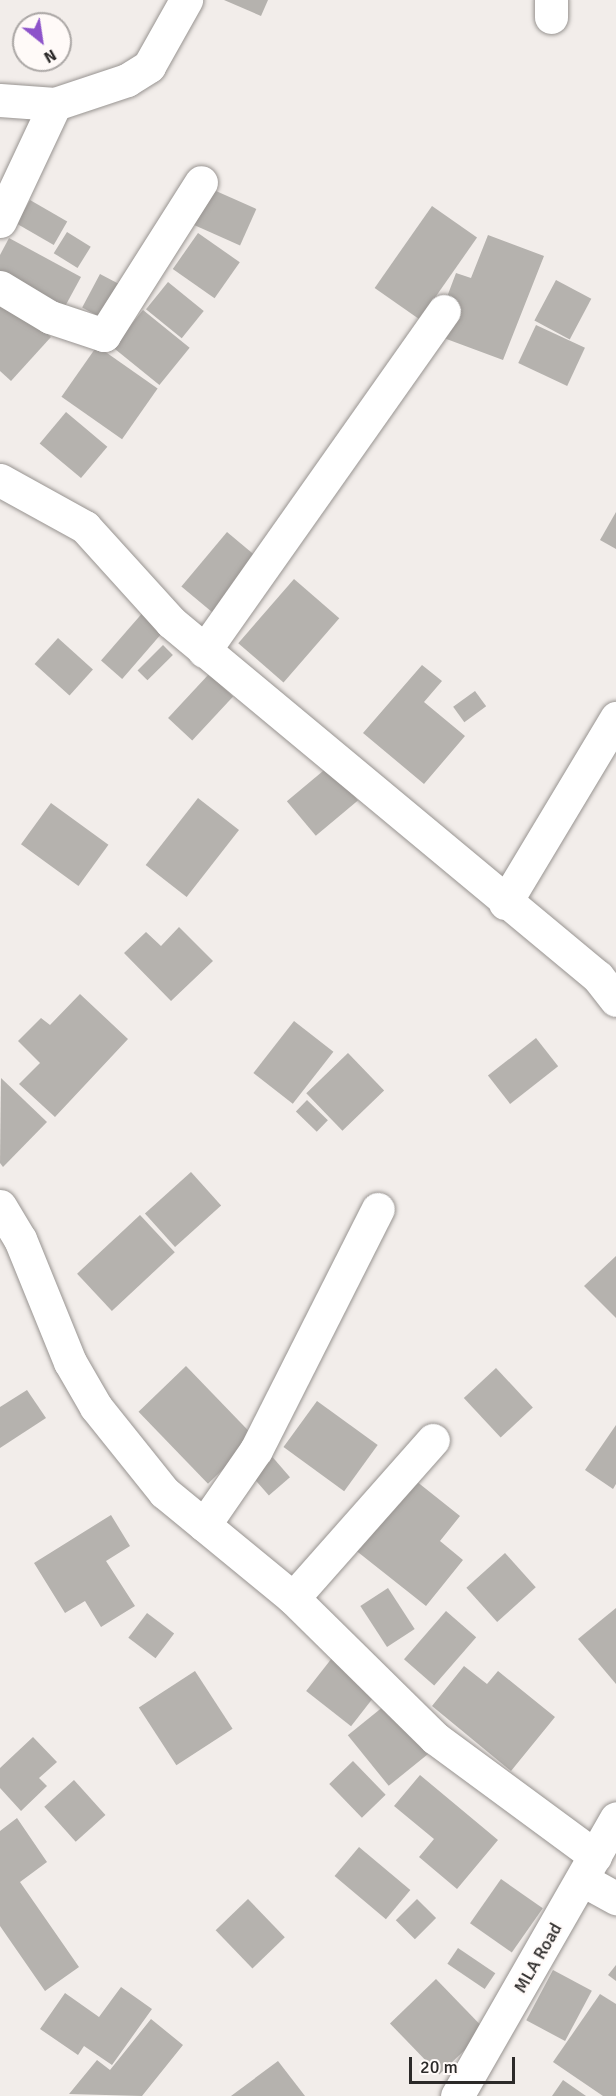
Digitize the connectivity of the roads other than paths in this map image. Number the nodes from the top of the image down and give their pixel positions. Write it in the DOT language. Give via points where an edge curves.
graph roads {
  1 [pos="186,0"];
  2 [pos="0,100"];
  3 [pos="55,104"];
  4 [pos="201,182"];
  5 [pos="0,221"];
  6 [pos="0,287"];
  7 [pos="444,311"];
  8 [pos="0,480"];
  9 [pos="204,651"];
  10 [pos="616,718"];
  11 [pos="505,903"];
  12 [pos="616,1000"];
  13 [pos="0,1206"];
  14 [pos="378,1209"];
  15 [pos="433,1440"];
  16 [pos="204,1525"];
  17 [pos="293,1598"];
  18 [pos="616,1818"];
  19 [pos="589,1868"];
  20 [pos="616,1898"];
  21 [pos="457,2096"];
  1 -- 3 [label="street" via="149,66 127,80"];
  2 -- 3 [label="street"];
  3 -- 5 [label="street"];
  4 -- 6 [label="street" via="104,335 50,317"];
  7 -- 9 [label="street"];
  8 -- 9 [label="street" via="85,527"];
  9 -- 11 [label="street"];
  10 -- 11 [label="street"];
  11 -- 12 [label="street" via="598,977"];
  13 -- 16 [label="street" via="20,1239 70,1362 96,1407 164,1492"];
  14 -- 16 [label="street" via="256,1450"];
  15 -- 17 [label="street"];
  16 -- 17 [label="street"];
  17 -- 19 [label="street" via="435,1738"];
  18 -- 19 [label="street, MLA Road"];
  19 -- 20 [label="street"];
  19 -- 21 [label="street, MLA Road"];
}
